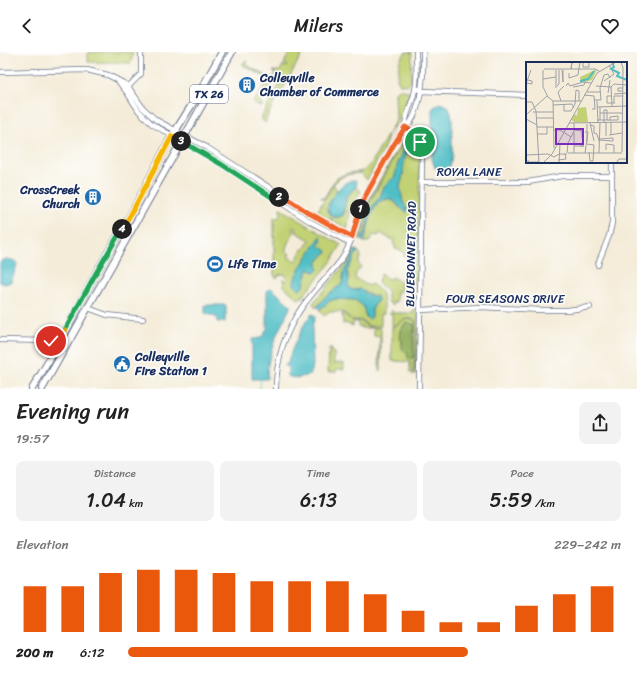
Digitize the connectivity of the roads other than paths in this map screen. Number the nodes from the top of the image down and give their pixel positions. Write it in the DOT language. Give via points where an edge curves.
graph roads {
  1 [pos="141,52"];
  2 [pos="222,52"];
  3 [pos="232,52"];
  4 [pos="416,52"];
  5 [pos="423,52"];
  6 [pos="0,72"];
  7 [pos="127,88"];
  8 [pos="416,88"];
  9 [pos="421,91"];
  10 [pos="526,95"];
  11 [pos="145,115"];
  12 [pos="405,127"];
  13 [pos="176,130"];
  14 [pos="185,135"];
  15 [pos="172,136"];
  16 [pos="181,142"];
  17 [pos="612,163"];
  18 [pos="244,171"];
  19 [pos="612,176"];
  20 [pos="241,177"];
  21 [pos="422,182"];
  22 [pos="282,195"];
  23 [pos="278,201"];
  24 [pos="352,237"];
  25 [pos="350,243"];
  26 [pos="598,265"];
  27 [pos="81,301"];
  28 [pos="590,307"];
  29 [pos="88,308"];
  30 [pos="420,310"];
  31 [pos="143,319"];
  32 [pos="0,340"];
  33 [pos="58,345"];
  34 [pos="65,349"];
  35 [pos="32,389"];
  36 [pos="42,389"];
  37 [pos="276,389"];
  38 [pos="419,389"];
  1 -- 7 [label="street" via="141,74"];
  2 -- 13 [label="main road, TX 26"];
  3 -- 14 [label="main road, TX 26"];
  4 -- 8 [label="street"];
  5 -- 9 [label="street"];
  6 -- 7 [label="street" via="87,70 104,73"];
  7 -- 11 [label="street"];
  8 -- 9 [label="street"];
  8 -- 12 [label="street"];
  9 -- 10 [label="street"];
  9 -- 12 [label="street" via="410,123"];
  11 -- 13 [label="street"];
  11 -- 15 [label="street" via="152,124"];
  12 -- 21 [label="street, BLUEBONNET ROAD" via="415,133 420,142"];
  12 -- 24 [label="street" via="367,193"];
  13 -- 14 [label="street"];
  13 -- 15 [label="main road, TX 26"];
  14 -- 16 [label="main road, TX 26"];
  14 -- 18 [label="street"];
  15 -- 16 [label="street"];
  15 -- 27 [label="main road, TX 26"];
  16 -- 20 [label="street"];
  16 -- 29 [label="main road, TX 26"];
  17 -- 19 [label="street"];
  18 -- 20 [label="street"];
  18 -- 22 [label="street"];
  19 -- 21 [label="street, ROYAL LANE" via="562,176 528,182"];
  19 -- 26 [label="street" via="611,230"];
  20 -- 23 [label="street"];
  21 -- 30 [label="street, BLUEBONNET ROAD"];
  22 -- 23 [label="street"];
  22 -- 24 [label="street"];
  23 -- 25 [label="street"];
  24 -- 25 [label="street"];
  25 -- 37 [label="street" via="341,259 302,307 286,337 277,364"];
  27 -- 29 [label="main road"];
  27 -- 33 [label="main road, TX 26"];
  28 -- 30 [label="street, FOUR SEASONS DRIVE" via="568,310 482,307"];
  29 -- 31 [label="street" via="107,315"];
  29 -- 34 [label="main road, TX 26"];
  30 -- 38 [label="street, BLUEBONNET ROAD"];
  32 -- 33 [label="street" via="49,341"];
  33 -- 34 [label="main road"];
  33 -- 35 [label="main road, TX 26"];
  34 -- 36 [label="main road, TX 26"];
}
